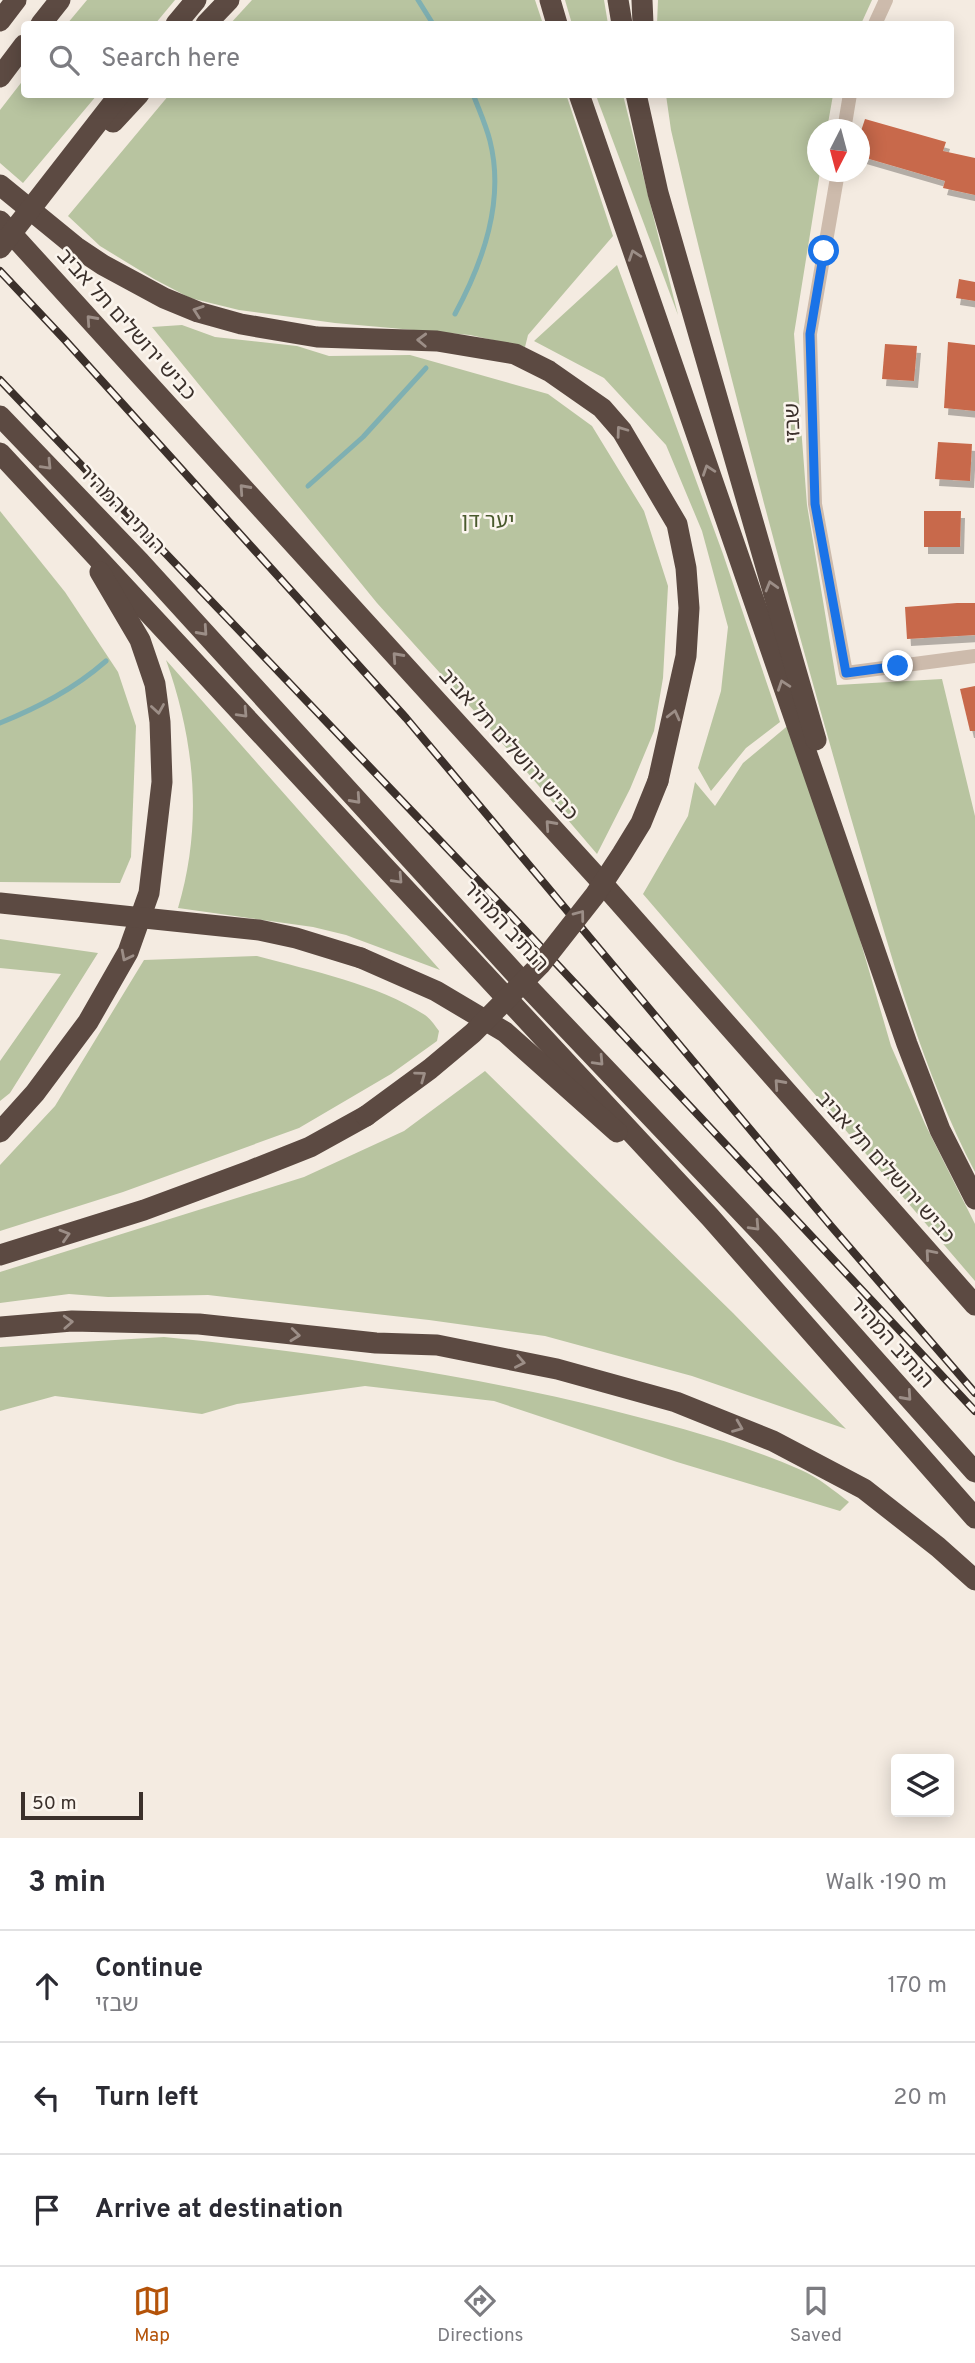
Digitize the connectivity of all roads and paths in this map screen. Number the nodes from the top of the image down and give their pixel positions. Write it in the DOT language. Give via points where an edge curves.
graph roads {
  1 [pos="16,0"];
  2 [pos="60,0"];
  3 [pos="196,0"];
  4 [pos="229,0"];
  5 [pos="550,0"];
  6 [pos="618,0"];
  7 [pos="642,0"];
  8 [pos="886,0"];
  9 [pos="0,21"];
  10 [pos="43,21"];
  11 [pos="178,21"];
  12 [pos="209,21"];
  13 [pos="556,21"];
  14 [pos="622,21"];
  15 [pos="643,21"];
  16 [pos="876,21"];
  17 [pos="21,49"];
  18 [pos="0,76"];
  19 [pos="117,98"];
  20 [pos="135,98"];
  21 [pos="580,98"];
  22 [pos="637,98"];
  23 [pos="652,98"];
  24 [pos="849,98"];
  25 [pos="846,119"];
  26 [pos="836,182"];
  27 [pos="0,185"];
  28 [pos="30,210"];
  29 [pos="0,221"];
  30 [pos="0,248"];
  31 [pos="0,416"];
  32 [pos="723,423"];
  33 [pos="0,453"];
  34 [pos="80,537"];
  35 [pos="975,656"];
  36 [pos="0,903"];
  37 [pos="893,1004"];
  38 [pos="0,1132"];
  39 [pos="975,1199"];
  40 [pos="710,1216"];
  41 [pos="0,1255"];
  42 [pos="975,1305"];
  43 [pos="0,1327"];
  44 [pos="975,1472"];
  45 [pos="975,1517"];
  46 [pos="975,1580"];
  1 -- 9 [label="highway"];
  2 -- 10 [label="highway"];
  3 -- 11 [label="highway"];
  4 -- 12 [label="highway"];
  5 -- 13 [label="highway"];
  6 -- 14 [label="highway"];
  7 -- 15 [label="highway"];
  8 -- 16 [label="street"];
  17 -- 18 [label="highway"];
  19 -- 28 [label="highway, bridge"];
  20 -- 28 [label="highway, bridge"];
  37 -- 21 [label="highway, one-way"];
  22 -- 32 [label="highway" via="658,193"];
  23 -- 32 [label="highway"];
  24 -- 25 [label="street"];
  26 -- 35 [label="street, שבזי" via="810,334 815,504 846,673"];
  41 -- 27 [label="highway, one-way, bridge" via="144,1210 310,1147 366,1116 473,1033 540,965 595,895 641,823 657,781 686,656 689,608 677,524 622,431 602,408 549,371 515,354 437,341 317,337 198,312 103,265"];
  28 -- 30 [label="highway, bridge"];
  42 -- 29 [label="highway, כביש ירושלים תל אביב, one-way" via="596,876"];
  31 -- 44 [label="highway, הנתיב המהיר, one-way" via="782,1256"];
  37 -- 32 [label="highway, one-way"];
  33 -- 34 [label="highway"];
  34 -- 38 [label="highway, one-way" via="140,640 155,684 162,782 156,847 143,916 109,988 89,1022"];
  34 -- 40 [label="highway, one-way"];
  36 -- 40 [label="highway, bridge" via="259,930 361,958 436,990 505,1032"];
  37 -- 39 [label="highway" via="940,1130"];
  40 -- 45 [label="highway"];
  43 -- 46 [label="highway, one-way" via="72,1321 199,1324 438,1345 557,1369 676,1402 773,1441 864,1489"];
}
